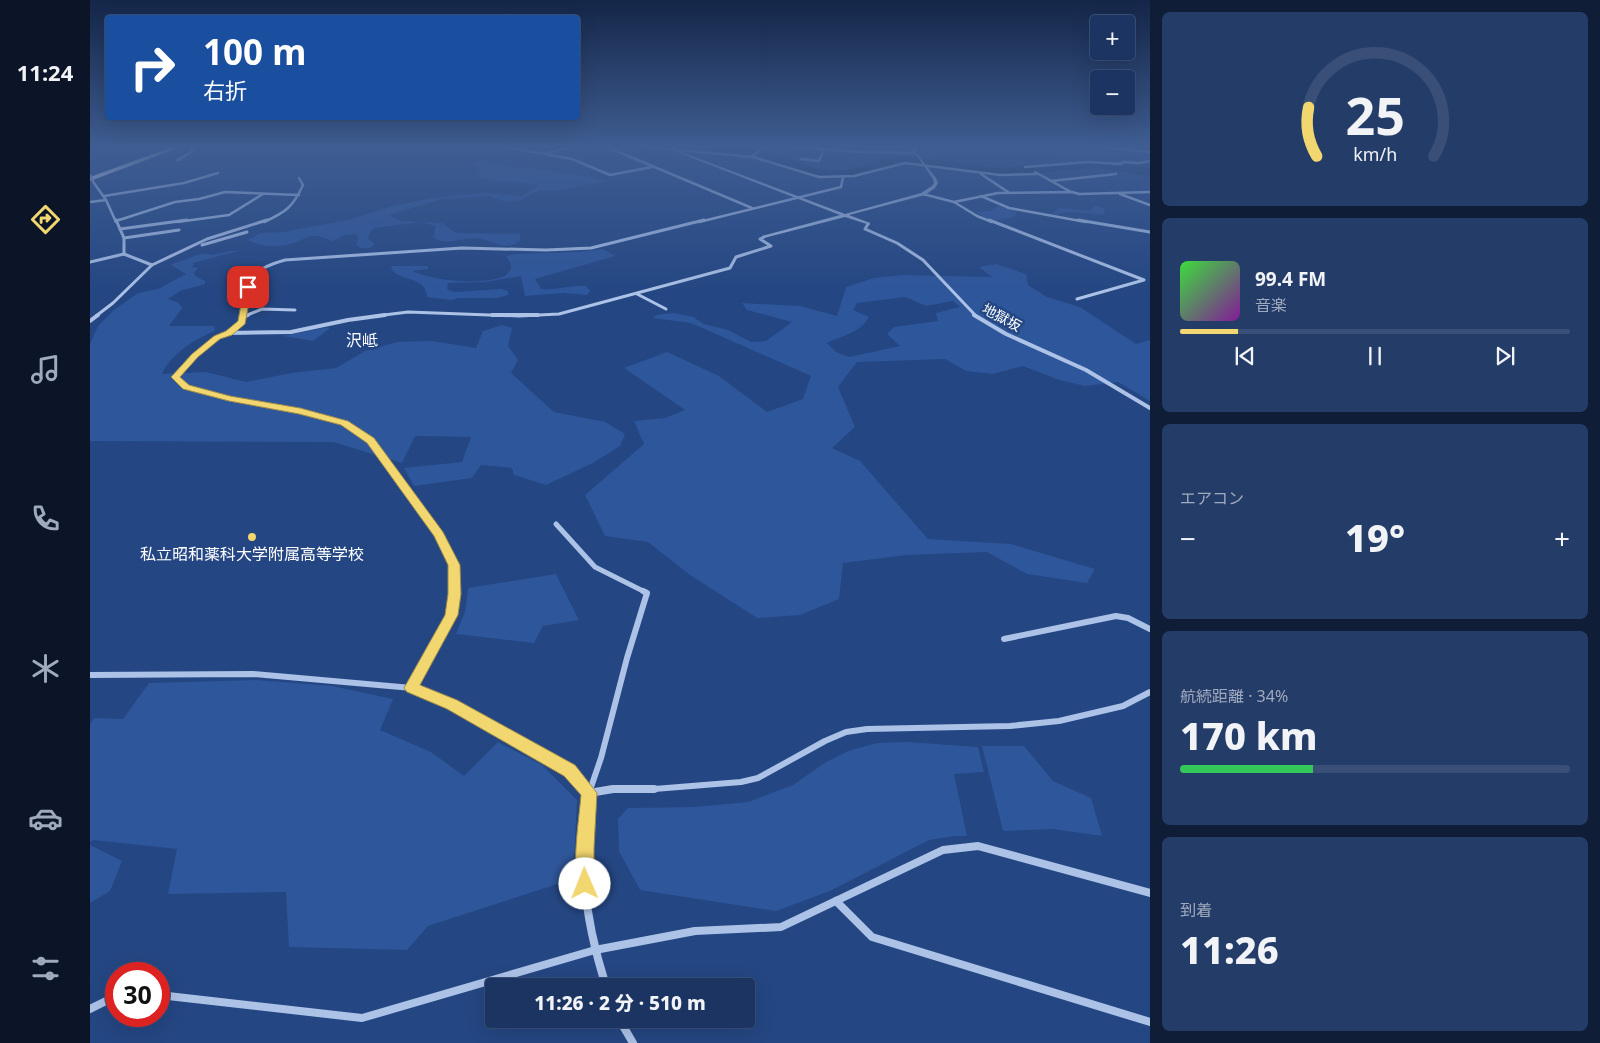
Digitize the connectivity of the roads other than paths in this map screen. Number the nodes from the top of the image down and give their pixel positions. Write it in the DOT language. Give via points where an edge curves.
graph roads {
  1 [pos="299,195"];
  2 [pos="104,196"];
  3 [pos="211,196"];
  4 [pos="260,196"];
  5 [pos="723,196"];
  6 [pos="791,196"];
  7 [pos="806,196"];
  8 [pos="917,196"];
  9 [pos="929,196"];
  10 [pos="981,196"];
  11 [pos="1125,196"];
  12 [pos="797,198"];
  13 [pos="106,200"];
  14 [pos="90,202"];
  15 [pos="954,202"];
  16 [pos="1150,205"];
  17 [pos="753,208"];
  18 [pos="844,216"];
  19 [pos="116,221"];
  20 [pos="868,224"];
  21 [pos="120,229"];
  22 [pos="179,230"];
  23 [pos="247,232"];
  24 [pos="1150,232"];
  25 [pos="764,237"];
  26 [pos="124,238"];
  27 [pos="195,247"];
  28 [pos="124,254"];
  29 [pos="90,262"];
  30 [pos="152,266"];
  31 [pos="637,294"];
  32 [pos="1077,299"];
  33 [pos="666,309"];
  34 [pos="295,310"];
  35 [pos="243,317"];
  36 [pos="90,322"];
  37 [pos="229,333"];
  38 [pos="1150,408"];
  39 [pos="556,524"];
  40 [pos="1150,628"];
  41 [pos="1004,639"];
  42 [pos="90,675"];
  43 [pos="412,688"];
  44 [pos="1150,692"];
  45 [pos="589,793"];
  46 [pos="1150,893"];
  47 [pos="836,901"];
  48 [pos="595,950"];
  49 [pos="604,978"];
  50 [pos="170,996"];
  51 [pos="105,1002"];
  52 [pos="90,1009"];
  53 [pos="1150,1022"];
  54 [pos="624,1028"];
  55 [pos="633,1043"];
  1 -- 27 [label="street" via="282,214 222,234"];
  2 -- 13 [label="street"];
  3 -- 19 [label="street" via="175,202"];
  4 -- 21 [label="street" via="229,214"];
  5 -- 17 [label="street"];
  6 -- 12 [label="street"];
  7 -- 12 [label="street"];
  8 -- 18 [label="street"];
  9 -- 15 [label="street"];
  10 -- 15 [label="street"];
  10 -- 24 [label="street" via="1026,212"];
  11 -- 16 [label="street"];
  12 -- 17 [label="street"];
  12 -- 18 [label="street"];
  13 -- 14 [label="street"];
  13 -- 19 [label="street"];
  15 -- 32 [label="street" via="977,216 1144,280"];
  17 -- 35 [label="street" via="584,248 462,248 285,260 255,272 248,287"];
  18 -- 20 [label="street"];
  18 -- 25 [label="street"];
  19 -- 21 [label="street"];
  20 -- 38 [label="street, 地獄坂" via="865,229 916,253 974,316 1078,365"];
  21 -- 26 [label="street"];
  22 -- 26 [label="street"];
  23 -- 27 [label="street"];
  25 -- 31 [label="street" via="760,239 771,246 736,257 730,268"];
  26 -- 28 [label="street"];
  27 -- 30 [label="street"];
  28 -- 29 [label="street"];
  28 -- 30 [label="street"];
  30 -- 36 [label="street"];
  31 -- 33 [label="street"];
  31 -- 37 [label="street" via="559,314 519,316 408,312 291,332"];
  34 -- 35 [label="street" via="262,309"];
  35 -- 37 [label="street" via="242,322"];
  37 -- 43 [label="street" via="217,337 176,377 186,387 229,399 300,411 344,423 370,440 439,535 454,565 452,615"];
  39 -- 45 [label="street" via="595,567 647,593"];
  40 -- 41 [label="street" via="1116,616"];
  42 -- 43 [label="street" via="253,674"];
  43 -- 45 [label="street" via="452,705 569,770"];
  44 -- 45 [label="street" via="1123,706 1059,721 846,732 758,778 741,782"];
  45 -- 48 [label="street" via="585,884"];
  46 -- 47 [label="street" via="978,846 943,850"];
  47 -- 48 [label="street" via="781,927 695,931"];
  47 -- 53 [label="street" via="872,937"];
  48 -- 49 [label="street"];
  48 -- 50 [label="street" via="362,1018"];
  51 -- 52 [label="street"];
  54 -- 55 [label="street"];
}
